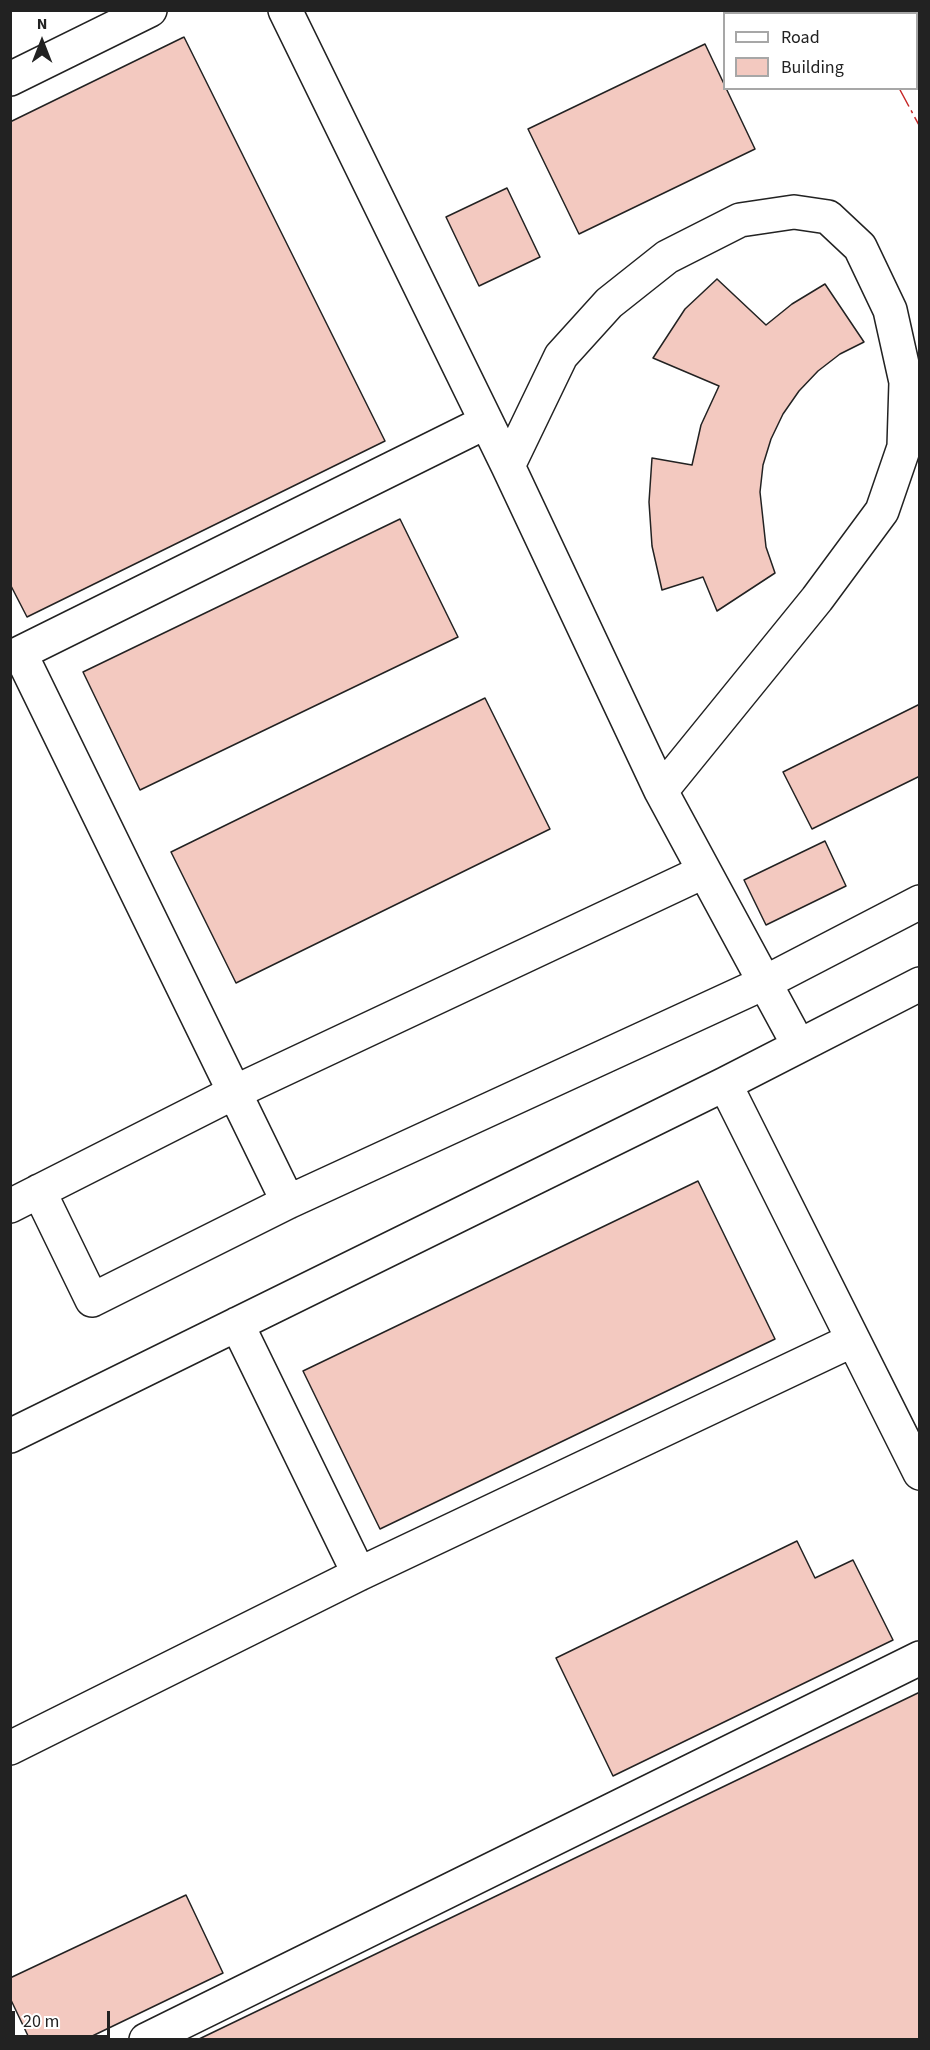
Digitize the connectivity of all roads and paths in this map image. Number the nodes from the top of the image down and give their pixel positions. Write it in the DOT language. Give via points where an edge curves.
graph roads {
  1 [pos="150,10"];
  2 [pos="285,10"];
  3 [pos="10,79"];
  4 [pos="486,422"];
  5 [pos="508,466"];
  6 [pos="661,791"];
  7 [pos="703,872"];
  8 [pos="920,902"];
  9 [pos="764,983"];
  10 [pos="920,984"];
  11 [pos="799,1046"];
  12 [pos="725,1084"];
  13 [pos="235,1092"];
  14 [pos="25,1198"];
  15 [pos="288,1202"];
  16 [pos="237,1324"];
  17 [pos="853,1340"];
  18 [pos="10,1436"];
  19 [pos="920,1473"];
  20 [pos="359,1575"];
  21 [pos="920,1659"];
  22 [pos="10,1748"];
  23 [pos="146,2040"];
  1 -- 3 [label="street"];
  2 -- 4 [label="street"];
  4 -- 5 [label="street"];
  4 -- 13 [label="street" via="20,653"];
  5 -- 6 [label="street"];
  5 -- 6 [label="street" via="561,356 609,303 667,257 740,220 794,212 828,217 860,247 890,310 906,382 904,447 882,511 817,599"];
  6 -- 7 [label="street"];
  7 -- 9 [label="street"];
  7 -- 13 [label="street"];
  8 -- 9 [label="street"];
  9 -- 11 [label="street"];
  9 -- 15 [label="street"];
  10 -- 11 [label="street"];
  11 -- 12 [label="street"];
  12 -- 16 [label="street"];
  12 -- 17 [label="street"];
  13 -- 14 [label="street"];
  13 -- 15 [label="street"];
  14 -- 15 [label="street" via="92,1300"];
  16 -- 18 [label="street"];
  16 -- 20 [label="street"];
  17 -- 19 [label="street"];
  17 -- 20 [label="street"];
  20 -- 22 [label="street"];
  21 -- 23 [label="street"];
}
